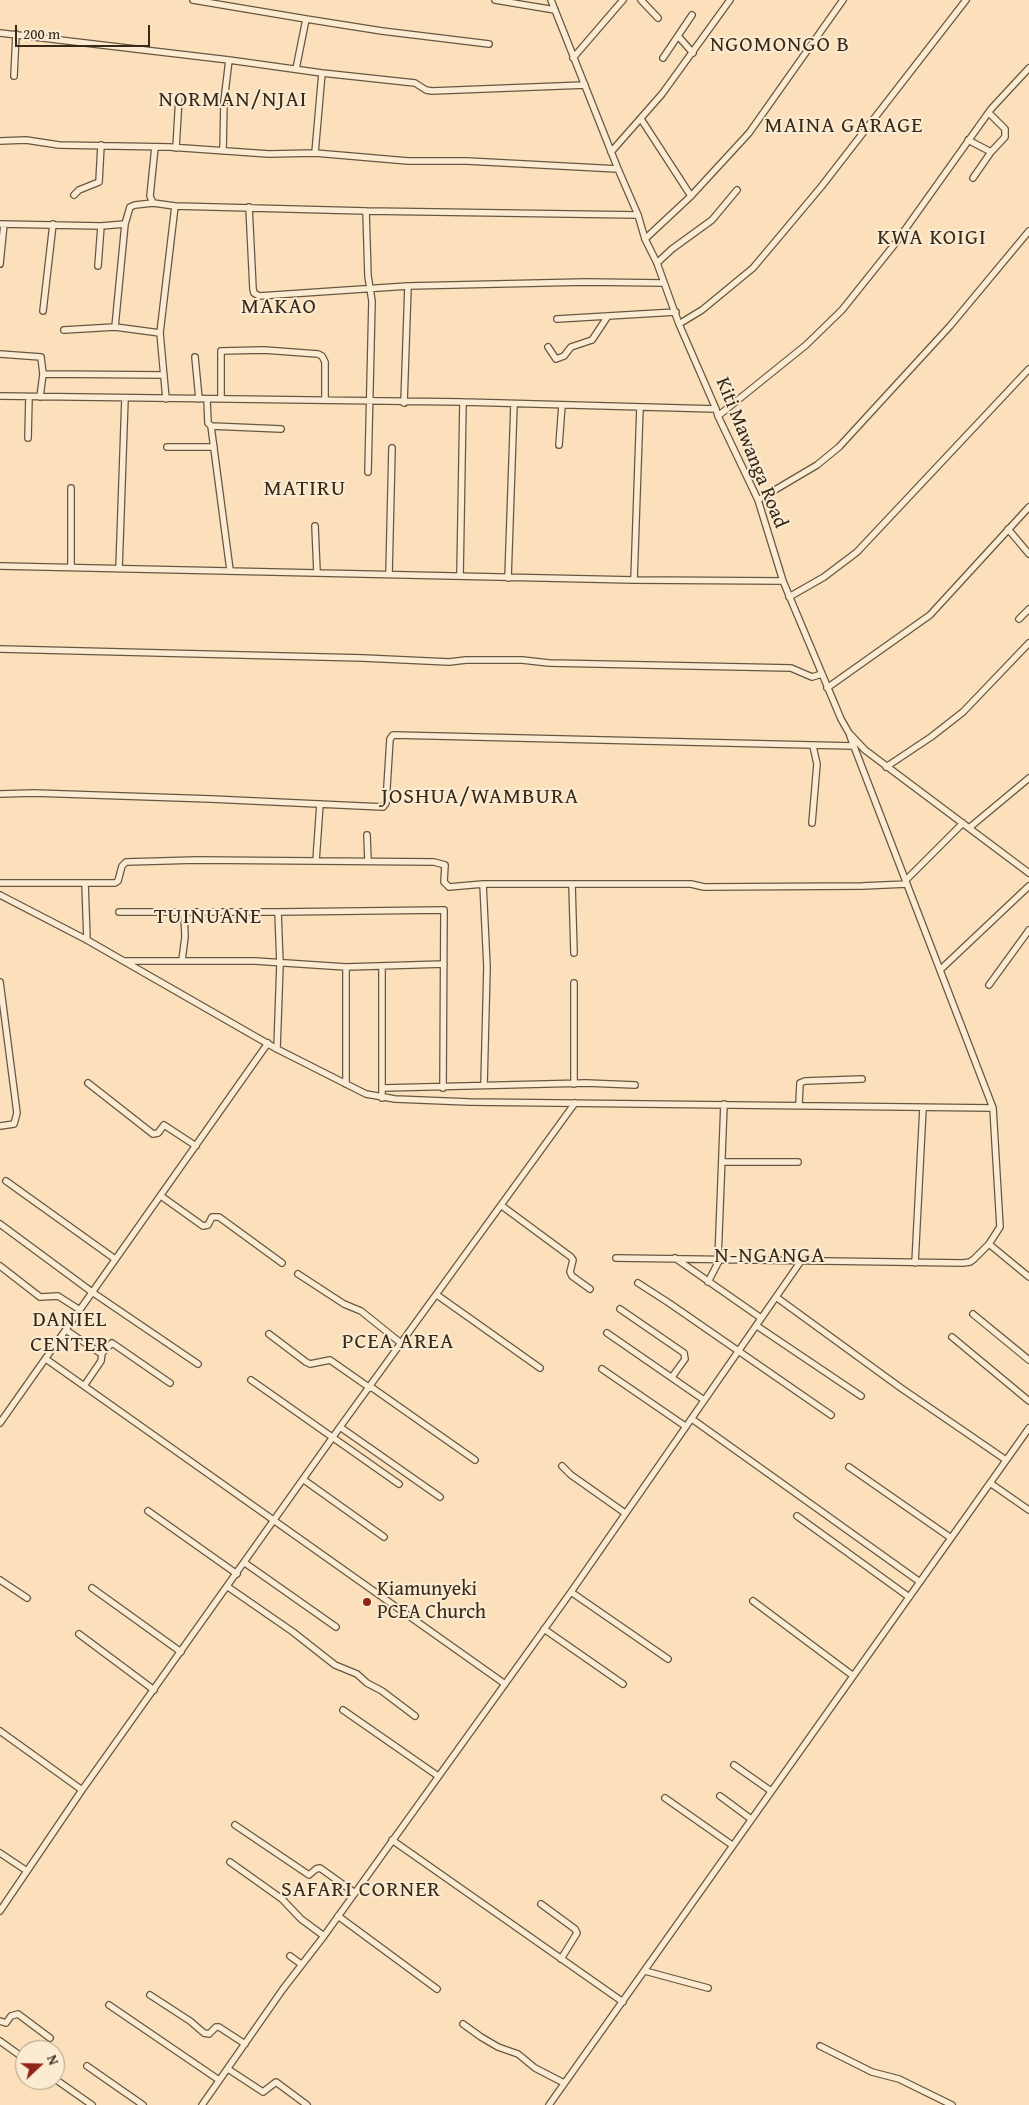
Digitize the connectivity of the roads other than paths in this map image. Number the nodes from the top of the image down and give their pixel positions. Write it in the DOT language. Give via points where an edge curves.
graph roads {
  1 [pos="193,0"];
  2 [pos="198,0"];
  3 [pos="499,0"];
  4 [pos="551,0"];
  5 [pos="623,0"];
  6 [pos="641,0"];
  7 [pos="730,0"];
  8 [pos="843,0"];
  9 [pos="966,0"];
  10 [pos="555,10"];
  11 [pos="692,15"];
  12 [pos="658,18"];
  13 [pos="306,19"];
  14 [pos="0,33"];
  15 [pos="16,34"];
  16 [pos="678,36"];
  17 [pos="489,44"];
  18 [pos="693,53"];
  19 [pos="574,58"];
  20 [pos="663,58"];
  21 [pos="229,60"];
  22 [pos="1029,68"];
  23 [pos="296,69"];
  24 [pos="322,74"];
  25 [pos="14,76"];
  26 [pos="584,85"];
  27 [pos="179,97"];
  28 [pos="989,113"];
  29 [pos="641,120"];
  30 [pos="0,140"];
  31 [pos="968,140"];
  32 [pos="101,145"];
  33 [pos="155,147"];
  34 [pos="176,148"];
  35 [pos="223,151"];
  36 [pos="612,152"];
  37 [pos="991,152"];
  38 [pos="315,153"];
  39 [pos="618,170"];
  40 [pos="973,178"];
  41 [pos="737,190"];
  42 [pos="74,195"];
  43 [pos="690,196"];
  44 [pos="153,203"];
  45 [pos="175,206"];
  46 [pos="249,207"];
  47 [pos="366,211"];
  48 [pos="638,215"];
  49 [pos="2,224"];
  50 [pos="53,224"];
  51 [pos="125,224"];
  52 [pos="101,226"];
  53 [pos="1029,231"];
  54 [pos="645,239"];
  55 [pos="0,264"];
  56 [pos="657,264"];
  57 [pos="98,266"];
  58 [pos="663,283"];
  59 [pos="408,286"];
  60 [pos="370,288"];
  61 [pos="43,311"];
  62 [pos="676,312"];
  63 [pos="608,316"];
  64 [pos="557,319"];
  65 [pos="679,324"];
  66 [pos="115,327"];
  67 [pos="64,330"];
  68 [pos="160,333"];
  69 [pos="548,346"];
  70 [pos="0,354"];
  71 [pos="195,357"];
  72 [pos="1029,369"];
  73 [pos="42,374"];
  74 [pos="164,375"];
  75 [pos="0,396"];
  76 [pos="29,397"];
  77 [pos="40,397"];
  78 [pos="125,398"];
  79 [pos="221,398"];
  80 [pos="166,399"];
  81 [pos="200,399"];
  82 [pos="207,399"];
  83 [pos="325,400"];
  84 [pos="368,402"];
  85 [pos="404,402"];
  86 [pos="463,402"];
  87 [pos="514,404"];
  88 [pos="562,405"];
  89 [pos="640,407"];
  90 [pos="716,408"];
  91 [pos="718,416"];
  92 [pos="211,426"];
  93 [pos="281,429"];
  94 [pos="28,438"];
  95 [pos="559,445"];
  96 [pos="167,447"];
  97 [pos="214,447"];
  98 [pos="392,448"];
  99 [pos="368,472"];
  100 [pos="72,488"];
  101 [pos="758,500"];
  102 [pos="1029,507"];
  103 [pos="315,526"];
  104 [pos="1008,529"];
  105 [pos="1029,554"];
  106 [pos="0,566"];
  107 [pos="71,567"];
  108 [pos="120,569"];
  109 [pos="230,570"];
  110 [pos="317,572"];
  111 [pos="389,574"];
  112 [pos="460,576"];
  113 [pos="508,578"];
  114 [pos="634,580"];
  115 [pos="783,581"];
  116 [pos="789,597"];
  117 [pos="1029,609"];
  118 [pos="1019,619"];
  119 [pos="1029,643"];
  120 [pos="0,649"];
  121 [pos="822,674"];
  122 [pos="828,688"];
  123 [pos="849,733"];
  124 [pos="813,746"];
  125 [pos="854,746"];
  126 [pos="886,767"];
  127 [pos="1029,778"];
  128 [pos="0,794"];
  129 [pos="320,804"];
  130 [pos="812,822"];
  131 [pos="963,823"];
  132 [pos="969,828"];
  133 [pos="368,835"];
  134 [pos="316,861"];
  135 [pos="368,861"];
  136 [pos="1029,873"];
  137 [pos="906,882"];
  138 [pos="0,883"];
  139 [pos="85,883"];
  140 [pos="483,884"];
  141 [pos="572,884"];
  142 [pos="1029,886"];
  143 [pos="0,895"];
  144 [pos="119,912"];
  145 [pos="184,912"];
  146 [pos="278,912"];
  147 [pos="1029,930"];
  148 [pos="87,940"];
  149 [pos="574,953"];
  150 [pos="182,960"];
  151 [pos="123,961"];
  152 [pos="280,964"];
  153 [pos="444,964"];
  154 [pos="382,966"];
  155 [pos="346,967"];
  156 [pos="940,970"];
  157 [pos="0,982"];
  158 [pos="574,983"];
  159 [pos="989,985"];
  160 [pos="268,1043"];
  161 [pos="277,1049"];
  162 [pos="862,1079"];
  163 [pos="88,1083"];
  164 [pos="346,1084"];
  165 [pos="574,1084"];
  166 [pos="635,1085"];
  167 [pos="484,1086"];
  168 [pos="383,1088"];
  169 [pos="443,1088"];
  170 [pos="382,1098"];
  171 [pos="575,1103"];
  172 [pos="724,1104"];
  173 [pos="799,1104"];
  174 [pos="923,1108"];
  175 [pos="993,1108"];
  176 [pos="0,1126"];
  177 [pos="196,1146"];
  178 [pos="722,1162"];
  179 [pos="798,1162"];
  180 [pos="6,1181"];
  181 [pos="161,1196"];
  182 [pos="502,1206"];
  183 [pos="0,1224"];
  184 [pos="989,1244"];
  185 [pos="616,1258"];
  186 [pos="675,1258"];
  187 [pos="115,1259"];
  188 [pos="719,1259"];
  189 [pos="801,1261"];
  190 [pos="282,1263"];
  191 [pos="915,1263"];
  192 [pos="0,1266"];
  193 [pos="298,1274"];
  194 [pos="1029,1277"];
  195 [pos="708,1282"];
  196 [pos="638,1283"];
  197 [pos="590,1289"];
  198 [pos="92,1292"];
  199 [pos="437,1295"];
  200 [pos="776,1298"];
  201 [pos="620,1309"];
  202 [pos="80,1310"];
  203 [pos="973,1314"];
  204 [pos="761,1318"];
  205 [pos="757,1326"];
  206 [pos="66,1330"];
  207 [pos="607,1333"];
  208 [pos="269,1334"];
  209 [pos="952,1337"];
  210 [pos="402,1344"];
  211 [pos="738,1351"];
  212 [pos="102,1353"];
  213 [pos="46,1359"];
  214 [pos="1029,1360"];
  215 [pos="198,1364"];
  216 [pos="540,1368"];
  217 [pos="602,1369"];
  218 [pos="672,1377"];
  219 [pos="251,1380"];
  220 [pos="170,1383"];
  221 [pos="84,1386"];
  222 [pos="370,1387"];
  223 [pos="861,1396"];
  224 [pos="704,1400"];
  225 [pos="1029,1402"];
  226 [pos="831,1415"];
  227 [pos="692,1420"];
  228 [pos="0,1423"];
  229 [pos="685,1426"];
  230 [pos="340,1427"];
  231 [pos="1029,1428"];
  232 [pos="334,1438"];
  233 [pos="475,1460"];
  234 [pos="1006,1460"];
  235 [pos="562,1466"];
  236 [pos="849,1467"];
  237 [pos="304,1480"];
  238 [pos="990,1483"];
  239 [pos="399,1484"];
  240 [pos="440,1497"];
  241 [pos="1029,1510"];
  242 [pos="148,1511"];
  243 [pos="625,1513"];
  244 [pos="797,1516"];
  245 [pos="275,1521"];
  246 [pos="384,1537"];
  247 [pos="951,1538"];
  248 [pos="245,1562"];
  249 [pos="237,1574"];
  250 [pos="0,1580"];
  251 [pos="920,1582"];
  252 [pos="92,1588"];
  253 [pos="228,1588"];
  254 [pos="571,1592"];
  255 [pos="909,1597"];
  256 [pos="26,1598"];
  257 [pos="752,1601"];
  258 [pos="336,1627"];
  259 [pos="544,1629"];
  260 [pos="79,1634"];
  261 [pos="181,1652"];
  262 [pos="668,1659"];
  263 [pos="852,1676"];
  264 [pos="505,1684"];
  265 [pos="623,1684"];
  266 [pos="154,1690"];
  267 [pos="343,1710"];
  268 [pos="415,1716"];
  269 [pos="0,1731"];
  270 [pos="734,1765"];
  271 [pos="438,1776"];
  272 [pos="82,1790"];
  273 [pos="771,1791"];
  274 [pos="720,1796"];
  275 [pos="665,1798"];
  276 [pos="751,1819"];
  277 [pos="235,1825"];
  278 [pos="392,1840"];
  279 [pos="732,1845"];
  280 [pos="0,1853"];
  281 [pos="230,1862"];
  282 [pos="27,1871"];
  283 [pos="355,1894"];
  284 [pos="541,1904"];
  285 [pos="0,1910"];
  286 [pos="338,1916"];
  287 [pos="324,1936"];
  288 [pos="290,1956"];
  289 [pos="561,1958"];
  290 [pos="301,1964"];
  291 [pos="645,1971"];
  292 [pos="437,1988"];
  293 [pos="708,1988"];
  294 [pos="150,1995"];
  295 [pos="623,2002"];
  296 [pos="108,2004"];
  297 [pos="0,2021"];
  298 [pos="463,2024"];
  299 [pos="50,2038"];
  300 [pos="0,2042"];
  301 [pos="245,2044"];
  302 [pos="820,2046"];
  303 [pos="15,2052"];
  304 [pos="87,2066"];
  305 [pos="228,2069"];
  306 [pos="219,2080"];
  307 [pos="564,2084"];
  308 [pos="65,2086"];
  309 [pos="92,2105"];
  310 [pos="143,2105"];
  311 [pos="202,2105"];
  312 [pos="306,2105"];
  313 [pos="548,2105"];
  314 [pos="952,2105"];
  1 -- 2 [label="street"];
  2 -- 13 [label="street"];
  3 -- 10 [label="street"];
  4 -- 10 [label="street, Kiti Mawanga Road"];
  5 -- 19 [label="street"];
  6 -- 12 [label="street"];
  7 -- 18 [label="street"];
  8 -- 43 [label="street" via="749,134"];
  9 -- 65 [label="street" via="821,187 753,268 702,310"];
  10 -- 19 [label="street, Kiti Mawanga Road"];
  11 -- 16 [label="street"];
  13 -- 17 [label="street" via="382,32"];
  13 -- 23 [label="street"];
  14 -- 15 [label="street"];
  15 -- 21 [label="street"];
  15 -- 25 [label="street"];
  16 -- 18 [label="street"];
  16 -- 20 [label="street"];
  18 -- 29 [label="street"];
  19 -- 26 [label="street, Kiti Mawanga Road"];
  21 -- 23 [label="street"];
  21 -- 35 [label="street"];
  22 -- 28 [label="street"];
  23 -- 24 [label="street"];
  24 -- 26 [label="street" via="415,83 432,91"];
  24 -- 38 [label="street"];
  26 -- 36 [label="street, Kiti Mawanga Road"];
  27 -- 34 [label="street"];
  28 -- 31 [label="street"];
  28 -- 37 [label="street" via="1006,132 1003,141"];
  29 -- 36 [label="street"];
  29 -- 43 [label="street"];
  30 -- 32 [label="street"];
  31 -- 37 [label="street"];
  31 -- 91 [label="street" via="894,245 842,310 806,345"];
  32 -- 33 [label="street"];
  32 -- 42 [label="street" via="99,182"];
  33 -- 34 [label="street"];
  33 -- 44 [label="street" via="150,196"];
  34 -- 35 [label="street"];
  35 -- 38 [label="street"];
  36 -- 39 [label="street, Kiti Mawanga Road"];
  37 -- 40 [label="street"];
  38 -- 39 [label="street" via="408,161"];
  39 -- 48 [label="street, Kiti Mawanga Road"];
  41 -- 56 [label="street" via="712,220"];
  43 -- 54 [label="street"];
  44 -- 45 [label="street"];
  44 -- 51 [label="street" via="132,206"];
  45 -- 46 [label="street"];
  45 -- 68 [label="street"];
  46 -- 47 [label="street"];
  46 -- 60 [label="street" via="253,289 256,295"];
  47 -- 48 [label="street"];
  47 -- 60 [label="street"];
  48 -- 54 [label="street, Kiti Mawanga Road"];
  49 -- 50 [label="street"];
  49 -- 55 [label="street"];
  50 -- 52 [label="street"];
  50 -- 61 [label="street"];
  51 -- 52 [label="street"];
  51 -- 66 [label="street"];
  52 -- 57 [label="street"];
  53 -- 101 [label="street" via="950,326 839,447"];
  54 -- 56 [label="street, Kiti Mawanga Road"];
  56 -- 58 [label="street, Kiti Mawanga Road"];
  58 -- 59 [label="street"];
  58 -- 62 [label="street, Kiti Mawanga Road"];
  59 -- 60 [label="street"];
  59 -- 85 [label="street"];
  60 -- 84 [label="street"];
  62 -- 63 [label="street"];
  62 -- 65 [label="street, Kiti Mawanga Road"];
  63 -- 64 [label="street"];
  63 -- 69 [label="street" via="592,340 570,347 564,356 556,359"];
  65 -- 90 [label="street, Kiti Mawanga Road"];
  66 -- 67 [label="street"];
  66 -- 68 [label="street"];
  68 -- 74 [label="street"];
  70 -- 73 [label="street" via="41,357"];
  71 -- 81 [label="street"];
  72 -- 116 [label="street" via="858,552"];
  73 -- 74 [label="street"];
  73 -- 77 [label="street"];
  74 -- 80 [label="street"];
  75 -- 76 [label="street"];
  76 -- 77 [label="street"];
  76 -- 94 [label="street"];
  77 -- 78 [label="street"];
  78 -- 80 [label="street"];
  78 -- 108 [label="street"];
  79 -- 82 [label="street"];
  79 -- 83 [label="street"];
  79 -- 83 [label="street" via="221,351 264,350 322,356 325,362"];
  80 -- 81 [label="street"];
  81 -- 82 [label="street"];
  82 -- 92 [label="street" via="208,423"];
  83 -- 84 [label="street"];
  84 -- 85 [label="street"];
  84 -- 99 [label="street"];
  85 -- 86 [label="street"];
  86 -- 87 [label="street"];
  86 -- 112 [label="street"];
  87 -- 88 [label="street"];
  87 -- 113 [label="street"];
  88 -- 89 [label="street"];
  88 -- 95 [label="street"];
  89 -- 90 [label="street"];
  89 -- 114 [label="street"];
  90 -- 91 [label="street, Kiti Mawanga Road"];
  91 -- 101 [label="street, Kiti Mawanga Road"];
  92 -- 93 [label="street"];
  92 -- 97 [label="street"];
  96 -- 97 [label="street"];
  97 -- 109 [label="street"];
  98 -- 111 [label="street"];
  100 -- 107 [label="street"];
  101 -- 115 [label="street, Kiti Mawanga Road"];
  102 -- 104 [label="street"];
  103 -- 110 [label="street"];
  104 -- 105 [label="street"];
  104 -- 122 [label="street" via="930,615"];
  106 -- 107 [label="street"];
  107 -- 108 [label="street"];
  108 -- 109 [label="street"];
  109 -- 110 [label="street"];
  110 -- 111 [label="street"];
  111 -- 112 [label="street"];
  112 -- 113 [label="street"];
  113 -- 114 [label="street"];
  114 -- 115 [label="street"];
  115 -- 116 [label="street, Kiti Mawanga Road"];
  116 -- 121 [label="street, Kiti Mawanga Road"];
  117 -- 118 [label="street"];
  119 -- 126 [label="street" via="963,712"];
  120 -- 121 [label="street" via="791,668 812,677"];
  121 -- 122 [label="street, Kiti Mawanga Road"];
  122 -- 123 [label="street, Kiti Mawanga Road"];
  123 -- 125 [label="street"];
  123 -- 126 [label="street, Kiti Mawanga Road"];
  124 -- 125 [label="street"];
  124 -- 129 [label="street" via="393,734 390,738 385,805"];
  124 -- 130 [label="street" via="817,764"];
  125 -- 137 [label="street"];
  126 -- 131 [label="street, Kiti Mawanga Road"];
  127 -- 132 [label="street"];
  128 -- 129 [label="street"];
  129 -- 134 [label="street"];
  131 -- 132 [label="street, Kiti Mawanga Road"];
  131 -- 137 [label="street"];
  132 -- 136 [label="street, Kiti Mawanga Road"];
  133 -- 135 [label="street"];
  134 -- 135 [label="street"];
  134 -- 139 [label="street" via="128,862 122,866 115,883"];
  135 -- 140 [label="street" via="434,862 445,865 444,882 449,887"];
  137 -- 141 [label="street" via="862,886 704,887 691,884"];
  137 -- 156 [label="street"];
  138 -- 139 [label="street"];
  139 -- 148 [label="street"];
  140 -- 141 [label="street"];
  140 -- 167 [label="street" via="487,967"];
  141 -- 149 [label="street"];
  142 -- 156 [label="street"];
  143 -- 148 [label="street"];
  144 -- 145 [label="street"];
  145 -- 146 [label="street"];
  145 -- 150 [label="street"];
  146 -- 152 [label="street"];
  146 -- 153 [label="street" via="444,910"];
  147 -- 159 [label="street"];
  148 -- 151 [label="street"];
  150 -- 151 [label="street"];
  150 -- 152 [label="street"];
  151 -- 160 [label="street"];
  152 -- 155 [label="street"];
  152 -- 161 [label="street"];
  153 -- 154 [label="street"];
  153 -- 169 [label="street"];
  154 -- 155 [label="street"];
  154 -- 168 [label="street"];
  155 -- 164 [label="street"];
  156 -- 175 [label="street"];
  157 -- 176 [label="street" via="17,1113 14,1124"];
  158 -- 165 [label="street"];
  160 -- 161 [label="street"];
  160 -- 177 [label="street"];
  161 -- 164 [label="street"];
  162 -- 173 [label="street" via="805,1080 800,1083"];
  163 -- 177 [label="street" via="153,1134 164,1125"];
  164 -- 170 [label="street"];
  165 -- 166 [label="street"];
  165 -- 167 [label="street"];
  167 -- 169 [label="street"];
  168 -- 169 [label="street"];
  168 -- 170 [label="street"];
  170 -- 171 [label="street"];
  171 -- 172 [label="street"];
  171 -- 182 [label="street"];
  172 -- 173 [label="street"];
  172 -- 178 [label="street"];
  173 -- 174 [label="street"];
  174 -- 175 [label="street"];
  174 -- 191 [label="street"];
  175 -- 184 [label="street" via="1001,1221"];
  177 -- 181 [label="street"];
  178 -- 179 [label="street"];
  178 -- 188 [label="street"];
  180 -- 187 [label="street"];
  181 -- 187 [label="street"];
  181 -- 190 [label="street" via="203,1226 208,1225 212,1217 219,1217"];
  182 -- 197 [label="street" via="571,1257 572,1276"];
  182 -- 199 [label="street"];
  183 -- 198 [label="street"];
  184 -- 191 [label="street" via="970,1262"];
  184 -- 194 [label="street"];
  185 -- 186 [label="street"];
  186 -- 188 [label="street"];
  186 -- 195 [label="street"];
  187 -- 198 [label="street"];
  188 -- 189 [label="street"];
  188 -- 195 [label="street"];
  189 -- 191 [label="street"];
  189 -- 200 [label="street"];
  192 -- 202 [label="street" via="40,1297 58,1296"];
  193 -- 210 [label="street" via="344,1304 361,1311"];
  195 -- 204 [label="street"];
  196 -- 211 [label="street"];
  198 -- 202 [label="street"];
  198 -- 215 [label="street"];
  199 -- 210 [label="street"];
  199 -- 216 [label="street"];
  200 -- 204 [label="street"];
  200 -- 234 [label="street"];
  201 -- 218 [label="street" via="684,1353 685,1359"];
  202 -- 206 [label="street"];
  203 -- 214 [label="street"];
  204 -- 205 [label="street"];
  205 -- 211 [label="street"];
  205 -- 223 [label="street"];
  206 -- 212 [label="street"];
  206 -- 213 [label="street"];
  207 -- 218 [label="street"];
  208 -- 222 [label="street" via="306,1362 330,1360"];
  209 -- 225 [label="street"];
  210 -- 222 [label="street"];
  211 -- 224 [label="street"];
  211 -- 226 [label="street"];
  212 -- 220 [label="street" via="112,1343"];
  212 -- 221 [label="street" via="101,1361"];
  213 -- 221 [label="street"];
  213 -- 228 [label="street"];
  217 -- 229 [label="street"];
  218 -- 224 [label="street"];
  219 -- 232 [label="street"];
  221 -- 245 [label="street"];
  222 -- 230 [label="street"];
  222 -- 233 [label="street"];
  224 -- 227 [label="street"];
  227 -- 229 [label="street"];
  227 -- 251 [label="street"];
  229 -- 243 [label="street"];
  230 -- 232 [label="street"];
  230 -- 240 [label="street"];
  231 -- 234 [label="street"];
  232 -- 237 [label="street"];
  232 -- 239 [label="street"];
  234 -- 238 [label="street"];
  235 -- 243 [label="street"];
  236 -- 247 [label="street"];
  237 -- 245 [label="street"];
  237 -- 246 [label="street"];
  238 -- 241 [label="street"];
  238 -- 247 [label="street"];
  242 -- 249 [label="street"];
  243 -- 254 [label="street"];
  244 -- 255 [label="street"];
  245 -- 248 [label="street"];
  245 -- 264 [label="street"];
  247 -- 251 [label="street"];
  248 -- 249 [label="street"];
  248 -- 258 [label="street"];
  249 -- 253 [label="street"];
  250 -- 256 [label="street"];
  251 -- 255 [label="street"];
  252 -- 261 [label="street"];
  253 -- 261 [label="street"];
  253 -- 268 [label="street" via="335,1665 357,1674"];
  254 -- 259 [label="street"];
  254 -- 262 [label="street"];
  255 -- 263 [label="street"];
  257 -- 263 [label="street"];
  259 -- 264 [label="street"];
  259 -- 265 [label="street"];
  260 -- 266 [label="street"];
  261 -- 266 [label="street"];
  263 -- 273 [label="street"];
  264 -- 271 [label="street"];
  266 -- 272 [label="street"];
  267 -- 271 [label="street"];
  269 -- 272 [label="street"];
  270 -- 273 [label="street"];
  271 -- 278 [label="street"];
  272 -- 282 [label="street"];
  273 -- 276 [label="street"];
  274 -- 276 [label="street"];
  275 -- 279 [label="street"];
  276 -- 279 [label="street"];
  277 -- 283 [label="street" via="309,1875 320,1868"];
  278 -- 283 [label="street"];
  278 -- 289 [label="street"];
  279 -- 291 [label="street"];
  280 -- 282 [label="street"];
  281 -- 287 [label="street" via="282,1899 301,1920"];
  282 -- 285 [label="street"];
  283 -- 286 [label="street"];
  284 -- 289 [label="street" via="577,1933"];
  286 -- 287 [label="street"];
  286 -- 292 [label="street"];
  287 -- 290 [label="street"];
  288 -- 290 [label="street"];
  289 -- 295 [label="street"];
  290 -- 301 [label="street"];
  291 -- 293 [label="street"];
  291 -- 295 [label="street"];
  294 -- 301 [label="street" via="204,2033 209,2034 220,2027"];
  295 -- 307 [label="street"];
  296 -- 306 [label="street"];
  297 -- 299 [label="street" via="6,2023 12,2015 18,2014"];
  298 -- 307 [label="street"];
  300 -- 303 [label="street"];
  301 -- 305 [label="street"];
  302 -- 314 [label="street" via="872,2072 899,2079"];
  304 -- 310 [label="street"];
  305 -- 306 [label="street"];
  305 -- 312 [label="street" via="263,2092 276,2082"];
  306 -- 311 [label="street"];
  307 -- 313 [label="street"];
  308 -- 309 [label="street"];
}
